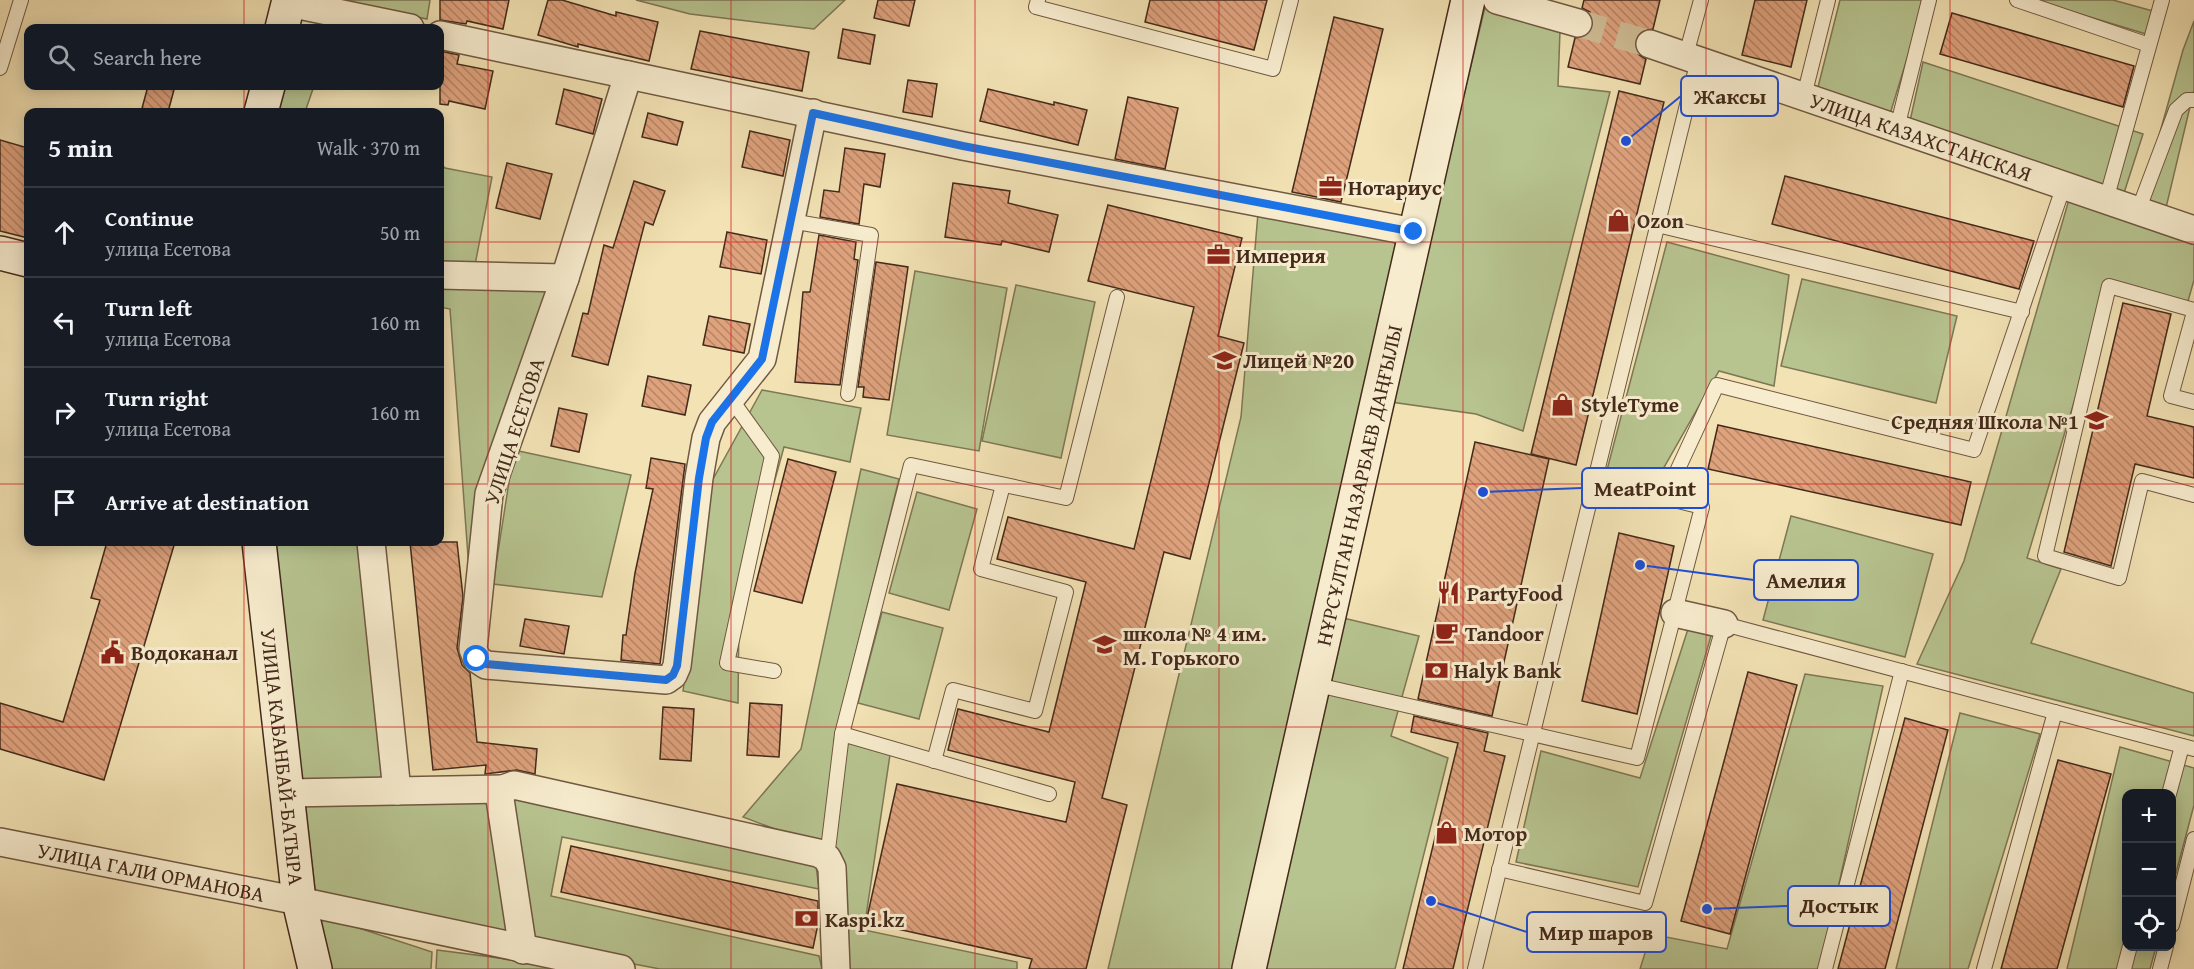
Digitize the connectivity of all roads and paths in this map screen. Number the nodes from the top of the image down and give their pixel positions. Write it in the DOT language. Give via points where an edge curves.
graph roads {
  1 [pos="21,0"];
  2 [pos="1038,0"];
  3 [pos="1291,0"];
  4 [pos="1468,0"];
  5 [pos="1497,0"];
  6 [pos="1701,0"];
  7 [pos="1828,0"];
  8 [pos="1929,0"];
  9 [pos="2017,0"];
  10 [pos="2158,1"];
  11 [pos="287,10"];
  12 [pos="1578,23"];
  13 [pos="383,24"];
  14 [pos="444,36"];
  15 [pos="1650,44"];
  16 [pos="2149,45"];
  17 [pos="1692,58"];
  18 [pos="0,68"];
  19 [pos="628,75"];
  20 [pos="267,90"];
  21 [pos="1804,96"];
  22 [pos="2194,100"];
  23 [pos="262,108"];
  24 [pos="813,113"];
  25 [pos="1897,128"];
  26 [pos="2064,186"];
  27 [pos="2106,200"];
  28 [pos="2138,211"];
  29 [pos="791,221"];
  30 [pos="1657,225"];
  31 [pos="2194,230"];
  32 [pos="1414,232"];
  33 [pos="0,253"];
  34 [pos="24,259"];
  35 [pos="444,275"];
  36 [pos="566,278"];
  37 [pos="1117,297"];
  38 [pos="2194,311"];
  39 [pos="2022,312"];
  40 [pos="848,394"];
  41 [pos="731,399"];
  42 [pos="2194,402"];
  43 [pos="1595,480"];
  44 [pos="1003,485"];
  45 [pos="2194,495"];
  46 [pos="1665,498"];
  47 [pos="259,546"];
  48 [pos="372,546"];
  49 [pos="1674,613"];
  50 [pos="1724,624"];
  51 [pos="774,671"];
  52 [pos="1902,671"];
  53 [pos="1313,684"];
  54 [pos="2055,712"];
  55 [pos="842,734"];
  56 [pos="1532,734"];
  57 [pos="2188,747"];
  58 [pos="934,761"];
  59 [pos="503,789"];
  60 [pos="2171,789"];
  61 [pos="397,791"];
  62 [pos="287,793"];
  63 [pos="1049,794"];
  64 [pos="2194,839"];
  65 [pos="0,842"];
  66 [pos="827,858"];
  67 [pos="1499,869"];
  68 [pos="299,901"];
  69 [pos="2176,909"];
  70 [pos="523,950"];
  71 [pos="2129,951"];
  72 [pos="2165,951"];
  73 [pos="614,968"];
  74 [pos="315,969"];
  75 [pos="836,969"];
  76 [pos="1249,969"];
  77 [pos="1475,969"];
  78 [pos="1826,969"];
  79 [pos="1984,969"];
  80 [pos="2124,969"];
  81 [pos="2160,969"];
  1 -- 18 [label="lane"];
  2 -- 3 [label="lane" via="1036,7 1273,69"];
  4 -- 32 [label="main road, НҰРСҰЛТАН НАЗАРБАЕВ ДАҢҒЫЛЫ"];
  5 -- 12 [label="street"];
  6 -- 17 [label="lane"];
  7 -- 21 [label="lane"];
  8 -- 25 [label="lane"];
  9 -- 16 [label="lane"];
  10 -- 16 [label="lane"];
  11 -- 13 [label="street"];
  14 -- 19 [label="street"];
  15 -- 17 [label="street, УЛИЦА КАЗАХСТАНСКАЯ"];
  16 -- 27 [label="lane"];
  17 -- 21 [label="street, УЛИЦА КАЗАХСТАНСКАЯ"];
  17 -- 30 [label="lane"];
  19 -- 24 [label="street"];
  19 -- 36 [label="street, УЛИЦА ЕСЕТОВА"];
  20 -- 23 [label="main road"];
  21 -- 25 [label="street, УЛИЦА КАЗАХСТАНСКАЯ"];
  22 -- 28 [label="lane" via="2187,100 2176,110"];
  24 -- 29 [label="street, УЛИЦА ЕСЕТОВА"];
  24 -- 32 [label="street" via="963,146"];
  25 -- 26 [label="street, УЛИЦА КАЗАХСТАНСКАЯ"];
  26 -- 27 [label="street, УЛИЦА КАЗАХСТАНСКАЯ"];
  26 -- 39 [label="lane"];
  27 -- 28 [label="street, УЛИЦА КАЗАХСТАНСКАЯ"];
  28 -- 31 [label="street, УЛИЦА КАЗАХСТАНСКАЯ"];
  29 -- 40 [label="lane" via="871,235"];
  29 -- 41 [label="street, УЛИЦА ЕСЕТОВА" via="762,359"];
  30 -- 39 [label="lane"];
  30 -- 43 [label="lane"];
  32 -- 53 [label="main road, НҰРСҰЛТАН НАЗАРБАЕВ ДАҢҒЫЛЫ"];
  33 -- 34 [label="main road"];
  35 -- 36 [label="street"];
  36 -- 41 [label="street, УЛИЦА ЕСЕТОВА" via="489,494 473,649 477,659 486,664 666,680 673,675 706,438 712,422"];
  37 -- 44 [label="lane" via="1065,498"];
  38 -- 42 [label="lane" via="2171,396"];
  38 -- 45 [label="lane" via="2109,286 2045,556 2119,578 2142,481"];
  39 -- 46 [label="lane" via="1974,450 1718,385"];
  41 -- 51 [label="lane" via="772,456 727,663"];
  43 -- 46 [label="lane"];
  43 -- 56 [label="lane"];
  44 -- 55 [label="lane" via="911,465"];
  44 -- 58 [label="lane" via="981,569 1066,592 1035,711 952,690"];
  46 -- 49 [label="lane" via="1702,507"];
  47 -- 62 [label="main road, УЛИЦА КАБАНБАЙ-БАТЫРА"];
  48 -- 61 [label="street"];
  49 -- 50 [label="street"];
  49 -- 56 [label="lane" via="1637,758"];
  50 -- 52 [label="lane"];
  50 -- 67 [label="lane" via="1645,903"];
  52 -- 54 [label="lane"];
  52 -- 78 [label="lane"];
  53 -- 56 [label="lane"];
  53 -- 76 [label="main road, НҰРСҰЛТАН НАЗАРБАЕВ ДАҢҒЫЛЫ"];
  54 -- 57 [label="lane"];
  54 -- 79 [label="lane"];
  55 -- 58 [label="lane"];
  55 -- 66 [label="lane"];
  56 -- 67 [label="lane"];
  57 -- 60 [label="lane"];
  58 -- 63 [label="lane"];
  59 -- 61 [label="street"];
  59 -- 66 [label="street" via="514,785 806,850"];
  59 -- 70 [label="street" via="500,799"];
  61 -- 62 [label="street"];
  62 -- 68 [label="main road, УЛИЦА КАБАНБАЙ-БАТЫРА"];
  64 -- 69 [label="lane"];
  65 -- 68 [label="street, УЛИЦА ГАЛИ ОРМАНОВА"];
  66 -- 75 [label="street" via="832,868"];
  67 -- 77 [label="lane"];
  68 -- 70 [label="street, УЛИЦА ГАЛИ ОРМАНОВА"];
  68 -- 74 [label="main road, УЛИЦА КАБАНБАЙ-БАТЫРА"];
  70 -- 73 [label="street, УЛИЦА ГАЛИ ОРМАНОВА"];
  71 -- 80 [label="lane"];
  72 -- 81 [label="lane"];
}
